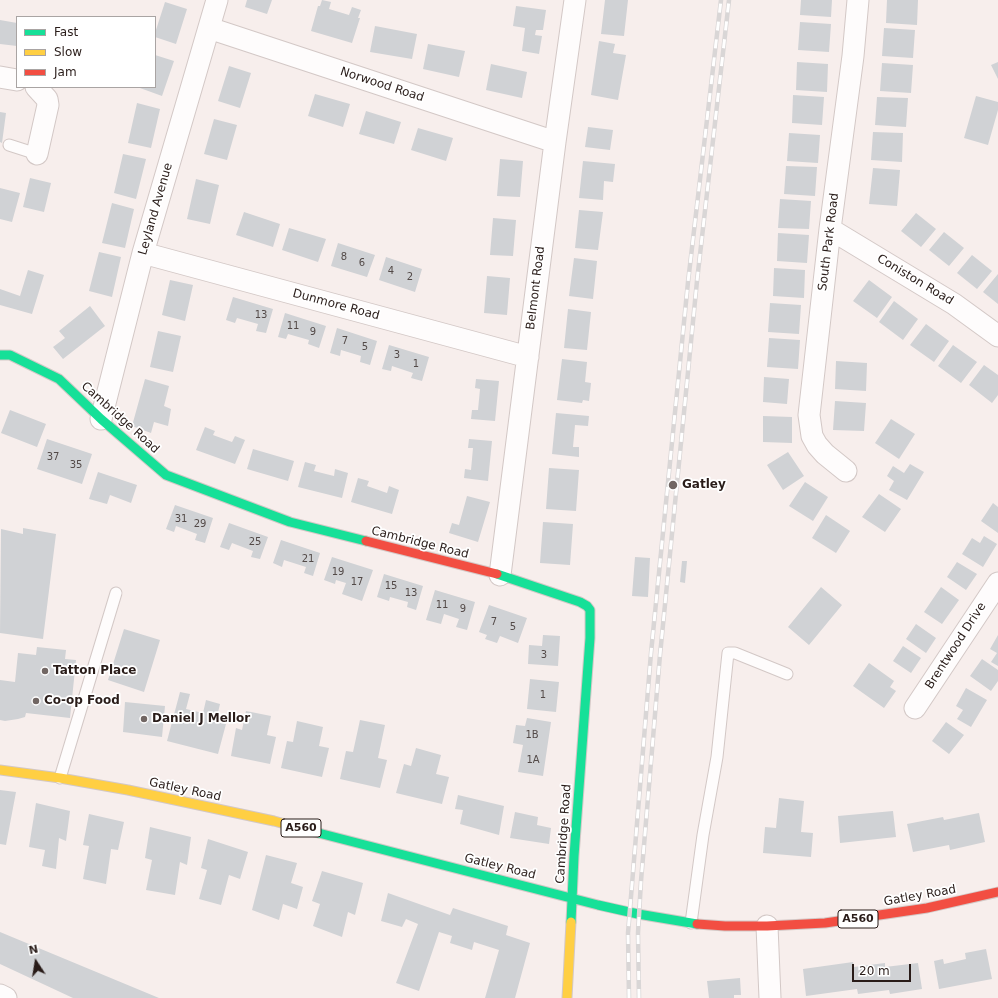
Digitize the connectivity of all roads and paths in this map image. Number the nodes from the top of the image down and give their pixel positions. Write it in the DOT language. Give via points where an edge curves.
graph roads {
  1 [pos="217,0"];
  2 [pos="575,0"];
  3 [pos="858,0"];
  4 [pos="209,28"];
  5 [pos="0,78"];
  6 [pos="16,80"];
  7 [pos="37,88"];
  8 [pos="555,142"];
  9 [pos="9,145"];
  10 [pos="37,154"];
  11 [pos="830,228"];
  12 [pos="144,253"];
  13 [pos="998,336"];
  14 [pos="0,355"];
  15 [pos="528,357"];
  16 [pos="101,419"];
  17 [pos="846,471"];
  18 [pos="500,575"];
  19 [pos="998,583"];
  20 [pos="116,593"];
  21 [pos="787,674"];
  22 [pos="915,708"];
  23 [pos="0,770"];
  24 [pos="60,778"];
  25 [pos="998,892"];
  26 [pos="572,898"];
  27 [pos="691,923"];
  28 [pos="767,926"];
  29 [pos="0,995"];
  30 [pos="6,998"];
  31 [pos="567,998"];
  32 [pos="770,998"];
  1 -- 4 [label="street, Leyland Avenue"];
  2 -- 8 [label="street, Belmont Road"];
  3 -- 11 [label="street, South Park Road"];
  4 -- 8 [label="street, Norwood Road"];
  4 -- 12 [label="street, Leyland Avenue"];
  5 -- 6 [label="street"];
  7 -- 10 [label="street" via="47,99 48,105"];
  8 -- 15 [label="street, Belmont Road"];
  9 -- 10 [label="lane"];
  11 -- 13 [label="street, Coniston Road" via="954,304"];
  11 -- 17 [label="street, South Park Road" via="809,415 812,436 817,445"];
  12 -- 15 [label="street, Dunmore Road"];
  12 -- 16 [label="street, Leyland Avenue"];
  14 -- 16 [label="street, Cambridge Road" via="10,355 59,379"];
  15 -- 18 [label="street, Belmont Road"];
  16 -- 18 [label="street, Cambridge Road" via="166,475 173,478 290,522"];
  18 -- 26 [label="street, Cambridge Road" via="580,602 590,610"];
  19 -- 22 [label="street, Brentwood Drive"];
  20 -- 24 [label="lane"];
  21 -- 27 [label="lane" via="735,653 728,653 717,758"];
  23 -- 24 [label="street, Gatley Road / A560"];
  24 -- 26 [label="street, Gatley Road / A560" via="274,821"];
  25 -- 28 [label="street, Gatley Road / A560" via="927,908 870,917 825,923"];
  26 -- 27 [label="street, Gatley Road / A560" via="638,914"];
  26 -- 31 [label="street"];
  27 -- 28 [label="street, Gatley Road / A560"];
  28 -- 32 [label="street"];
  29 -- 30 [label="street"];
}
